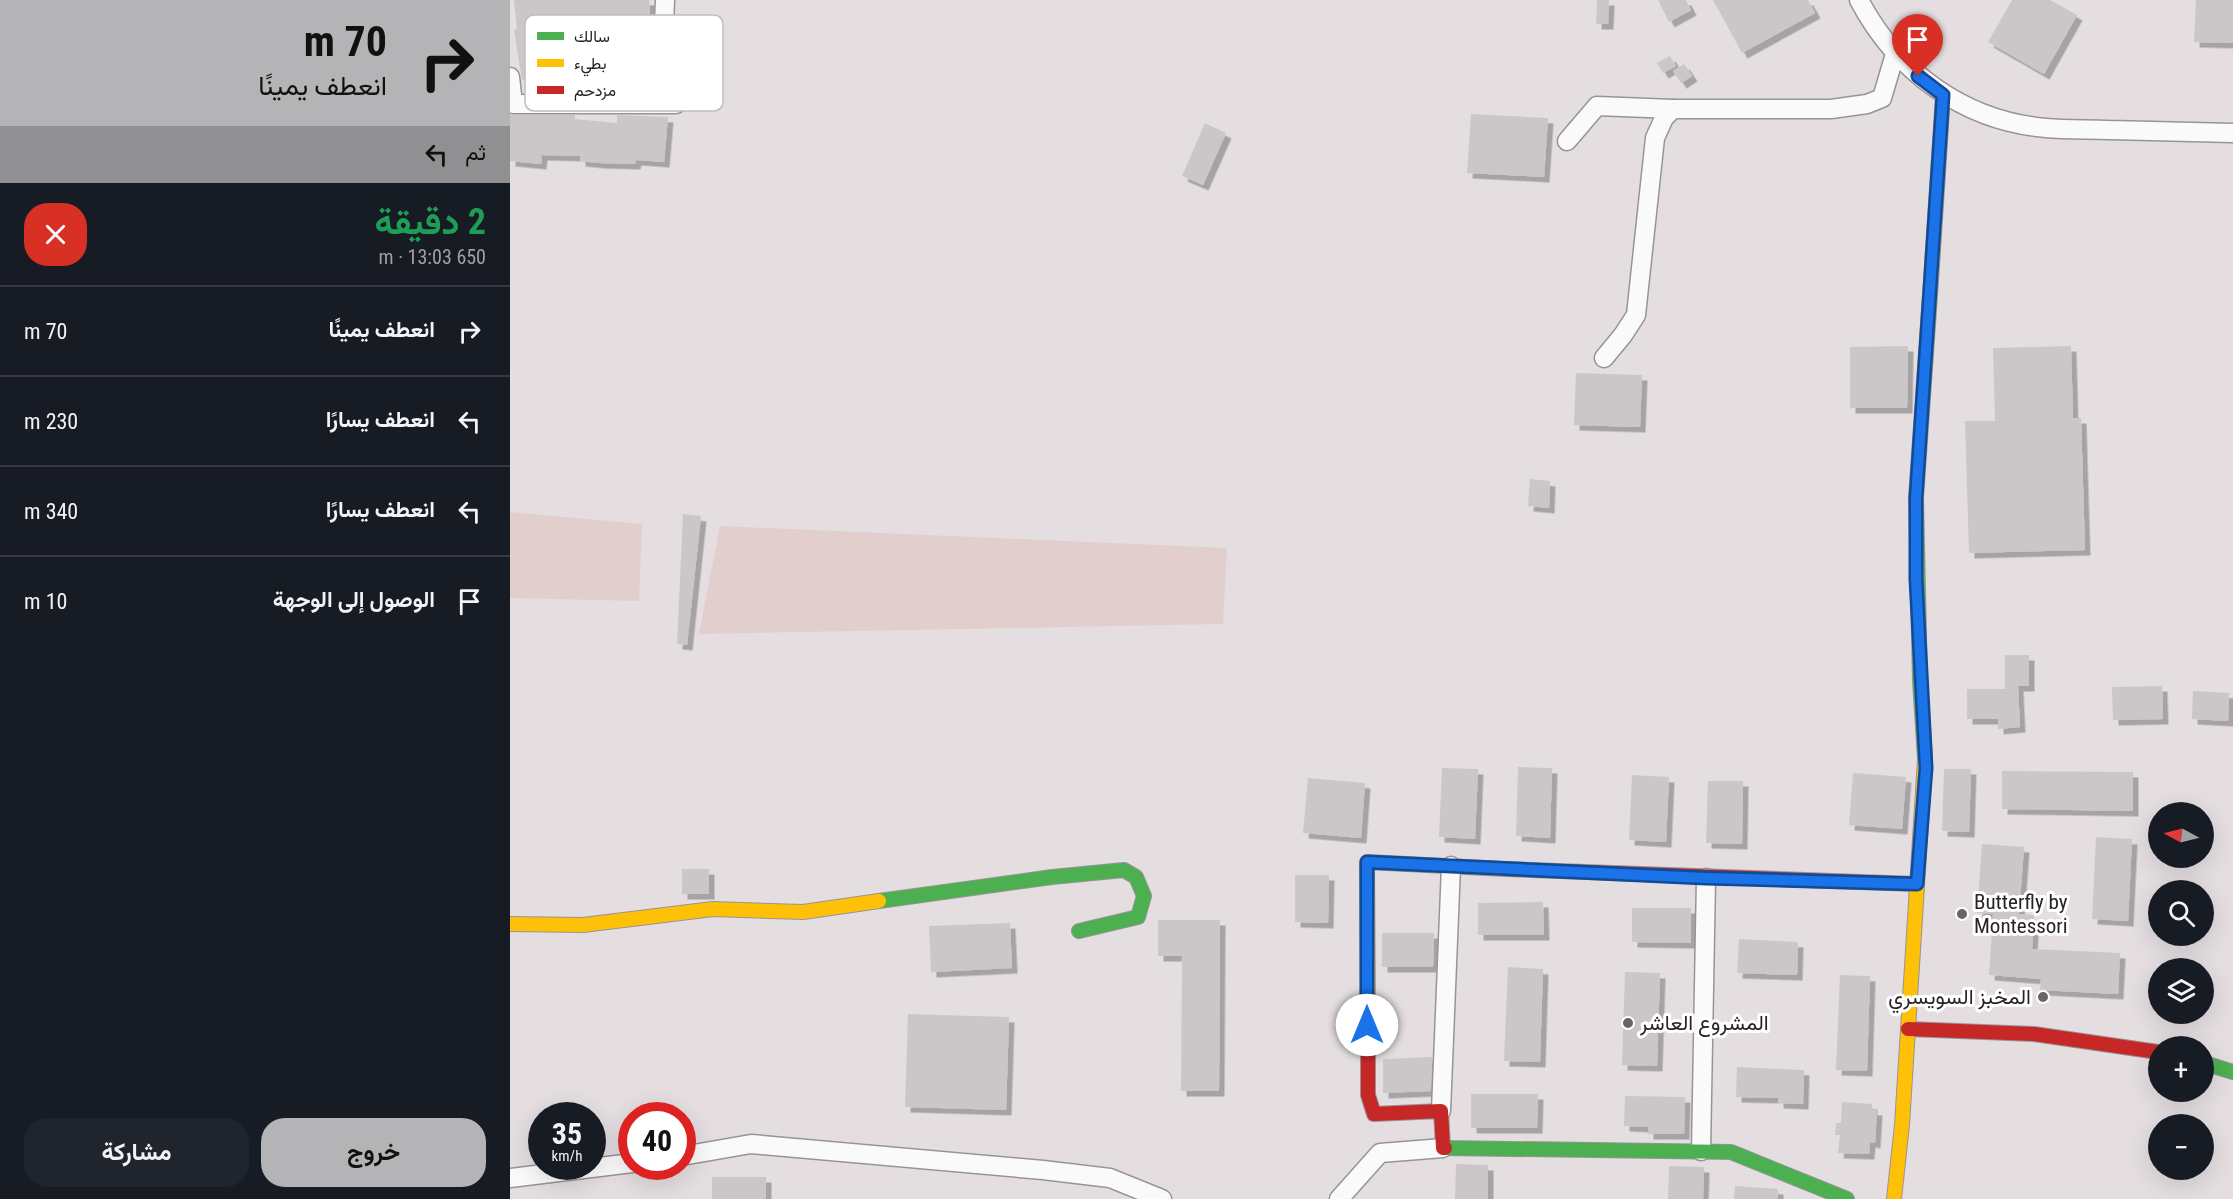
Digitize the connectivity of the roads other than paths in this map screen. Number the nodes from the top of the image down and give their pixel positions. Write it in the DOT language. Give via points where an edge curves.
graph roads {
  1 [pos="665,0"];
  2 [pos="1859,0"];
  3 [pos="664,15"];
  4 [pos="1895,54"];
  5 [pos="510,77"];
  6 [pos="1943,95"];
  7 [pos="525,104"];
  8 [pos="1673,109"];
  9 [pos="2233,133"];
  10 [pos="1567,141"];
  11 [pos="1604,358"];
  12 [pos="1450,866"];
  13 [pos="1706,878"];
  14 [pos="1917,884"];
  15 [pos="510,924"];
  16 [pos="1079,931"];
  17 [pos="1908,1029"];
  18 [pos="2148,1050"];
  19 [pos="2214,1066"];
  20 [pos="2233,1072"];
  21 [pos="1441,1111"];
  22 [pos="1443,1148"];
  23 [pos="1701,1151"];
  24 [pos="696,1154"];
  25 [pos="618,1165"];
  26 [pos="510,1178"];
  27 [pos="1162,1199"];
  28 [pos="1339,1199"];
  29 [pos="1847,1199"];
  30 [pos="1894,1199"];
  1 -- 3 [label="street"];
  2 -- 4 [label="street"];
  4 -- 6 [label="street"];
  4 -- 8 [label="street" via="1882,98 1867,104 1831,109"];
  5 -- 7 [label="street" via="513,104"];
  6 -- 9 [label="street" via="1991,117 2045,128"];
  6 -- 14 [label="street" via="1916,498 1926,768"];
  8 -- 10 [label="street" via="1597,106"];
  8 -- 11 [label="street" via="1655,138 1636,315"];
  12 -- 13 [label="street"];
  12 -- 21 [label="street"];
  12 -- 21 [label="street" via="1367,862 1368,1095 1374,1114"];
  13 -- 14 [label="street"];
  13 -- 23 [label="street"];
  14 -- 17 [label="street"];
  15 -- 16 [label="street" via="594,924 713,909 803,912 1052,877 1124,870 1139,878 1143,899 1138,917"];
  17 -- 18 [label="street" via="2033,1033"];
  17 -- 30 [label="street"];
  19 -- 20 [label="street"];
  21 -- 22 [label="street"];
  22 -- 23 [label="street"];
  22 -- 28 [label="street" via="1380,1153"];
  23 -- 29 [label="street" via="1731,1152"];
  24 -- 27 [label="street" via="751,1144 1043,1170 1110,1178"];
  25 -- 26 [label="street"];
}
